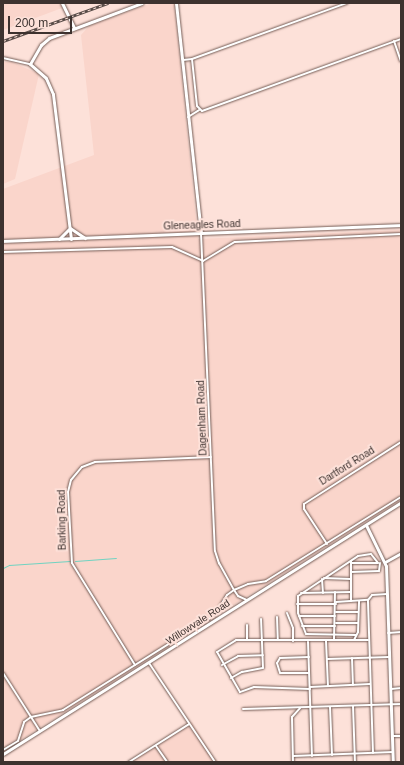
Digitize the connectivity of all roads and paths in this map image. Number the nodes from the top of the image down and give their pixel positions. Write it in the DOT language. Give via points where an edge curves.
graph roads {
  1 [pos="62,3"];
  2 [pos="142,3"];
  3 [pos="176,3"];
  4 [pos="347,3"];
  5 [pos="74,28"];
  6 [pos="401,39"];
  7 [pos="394,41"];
  8 [pos="3,58"];
  9 [pos="192,59"];
  10 [pos="182,60"];
  11 [pos="401,61"];
  12 [pos="30,64"];
  13 [pos="199,110"];
  14 [pos="188,117"];
  15 [pos="401,225"];
  16 [pos="70,228"];
  17 [pos="201,233"];
  18 [pos="401,234"];
  19 [pos="86,238"];
  20 [pos="71,239"];
  21 [pos="58,240"];
  22 [pos="3,242"];
  23 [pos="3,252"];
  24 [pos="203,261"];
  25 [pos="401,442"];
  26 [pos="211,457"];
  27 [pos="401,497"];
  28 [pos="401,502"];
  29 [pos="366,525"];
  30 [pos="327,544"];
  31 [pos="401,553"];
  32 [pos="351,562"];
  33 [pos="385,562"];
  34 [pos="379,563"];
  35 [pos="351,572"];
  36 [pos="323,578"];
  37 [pos="351,579"];
  38 [pos="234,590"];
  39 [pos="335,592"];
  40 [pos="351,592"];
  41 [pos="323,593"];
  42 [pos="300,594"];
  43 [pos="387,594"];
  44 [pos="238,596"];
  45 [pos="247,600"];
  46 [pos="368,600"];
  47 [pos="359,601"];
  48 [pos="351,602"];
  49 [pos="336,603"];
  50 [pos="297,604"];
  51 [pos="238,606"];
  52 [pos="336,612"];
  53 [pos="358,612"];
  54 [pos="286,613"];
  55 [pos="299,616"];
  56 [pos="335,616"];
  57 [pos="277,617"];
  58 [pos="261,619"];
  59 [pos="358,623"];
  60 [pos="247,625"];
  61 [pos="335,625"];
  62 [pos="302,626"];
  63 [pos="401,632"];
  64 [pos="388,633"];
  65 [pos="335,635"];
  66 [pos="356,635"];
  67 [pos="248,640"];
  68 [pos="263,640"];
  69 [pos="278,640"];
  70 [pos="334,640"];
  71 [pos="354,640"];
  72 [pos="368,640"];
  73 [pos="293,641"];
  74 [pos="326,641"];
  75 [pos="308,642"];
  76 [pos="263,655"];
  77 [pos="309,657"];
  78 [pos="389,657"];
  79 [pos="352,658"];
  80 [pos="369,658"];
  81 [pos="327,659"];
  82 [pos="148,663"];
  83 [pos="135,665"];
  84 [pos="222,665"];
  85 [pos="3,673"];
  86 [pos="309,673"];
  87 [pos="231,678"];
  88 [pos="370,684"];
  89 [pos="353,685"];
  90 [pos="328,686"];
  91 [pos="310,688"];
  92 [pos="401,688"];
  93 [pos="391,689"];
  94 [pos="391,704"];
  95 [pos="401,704"];
  96 [pos="372,705"];
  97 [pos="353,706"];
  98 [pos="330,707"];
  99 [pos="300,708"];
  100 [pos="311,708"];
  101 [pos="243,709"];
  102 [pos="31,717"];
  103 [pos="189,724"];
  104 [pos="41,732"];
  105 [pos="392,736"];
  106 [pos="401,736"];
  107 [pos="156,746"];
  108 [pos="3,750"];
  109 [pos="393,752"];
  110 [pos="373,753"];
  111 [pos="3,754"];
  112 [pos="354,754"];
  113 [pos="332,755"];
  114 [pos="293,756"];
  115 [pos="312,756"];
  116 [pos="129,762"];
  117 [pos="167,762"];
  118 [pos="215,762"];
  119 [pos="293,762"];
  120 [pos="355,762"];
  121 [pos="393,762"];
  1 -- 5 [label="street"];
  2 -- 5 [label="street"];
  3 -- 10 [label="street"];
  4 -- 9 [label="street"];
  5 -- 12 [label="street" via="44,41"];
  6 -- 7 [label="street"];
  7 -- 11 [label="street"];
  7 -- 13 [label="street"];
  8 -- 12 [label="street"];
  9 -- 10 [label="street"];
  9 -- 13 [label="street"];
  10 -- 14 [label="street"];
  12 -- 16 [label="street" via="46,78 53,94"];
  13 -- 14 [label="street"];
  14 -- 17 [label="street"];
  15 -- 17 [label="street, Gleneagles Road"];
  16 -- 19 [label="street"];
  16 -- 20 [label="street"];
  16 -- 21 [label="street"];
  17 -- 19 [label="street, Gleneagles Road"];
  17 -- 24 [label="street, Dagenham Road"];
  18 -- 24 [label="street" via="235,242"];
  19 -- 20 [label="street, Gleneagles Road"];
  20 -- 21 [label="street, Gleneagles Road"];
  21 -- 22 [label="street, Gleneagles Road"];
  23 -- 24 [label="street" via="172,247"];
  24 -- 26 [label="street, Dagenham Road"];
  25 -- 30 [label="street, Dartford Road" via="320,492 304,506"];
  26 -- 38 [label="street, Dagenham Road" via="215,551"];
  26 -- 83 [label="street, Barking Road" via="95,462 82,467 71,480 68,492 72,563"];
  27 -- 30 [label="street"];
  28 -- 29 [label="street, Willowvale Road"];
  29 -- 33 [label="street"];
  29 -- 45 [label="street, Willowvale Road"];
  30 -- 38 [label="street" via="266,581"];
  31 -- 33 [label="street"];
  32 -- 34 [label="street"];
  32 -- 34 [label="street" via="363,555 371,554"];
  32 -- 35 [label="street"];
  32 -- 36 [label="street"];
  33 -- 34 [label="street"];
  33 -- 43 [label="street"];
  34 -- 35 [label="street" via="379,571"];
  35 -- 37 [label="street"];
  36 -- 37 [label="street"];
  36 -- 41 [label="street"];
  36 -- 42 [label="street"];
  37 -- 40 [label="street"];
  38 -- 44 [label="street, Dagenham Road"];
  38 -- 83 [label="street" via="227,595 215,615"];
  39 -- 40 [label="street"];
  39 -- 41 [label="street"];
  39 -- 49 [label="street"];
  40 -- 48 [label="street"];
  41 -- 42 [label="street"];
  42 -- 50 [label="street"];
  43 -- 46 [label="street" via="372,595"];
  43 -- 64 [label="street"];
  44 -- 45 [label="street"];
  44 -- 51 [label="street"];
  45 -- 51 [label="street, Willowvale Road"];
  46 -- 47 [label="street"];
  46 -- 72 [label="street"];
  47 -- 48 [label="street"];
  47 -- 53 [label="street"];
  48 -- 49 [label="street"];
  49 -- 50 [label="street"];
  49 -- 52 [label="street"];
  50 -- 55 [label="street"];
  51 -- 82 [label="street, Willowvale Road"];
  52 -- 53 [label="street"];
  52 -- 56 [label="street"];
  53 -- 59 [label="street"];
  54 -- 73 [label="street" via="293,628"];
  55 -- 56 [label="street"];
  55 -- 62 [label="street"];
  56 -- 61 [label="street"];
  57 -- 69 [label="street"];
  58 -- 68 [label="street"];
  59 -- 61 [label="street"];
  59 -- 66 [label="street"];
  60 -- 67 [label="street"];
  61 -- 62 [label="street"];
  61 -- 65 [label="street"];
  62 -- 65 [label="street" via="307,635"];
  63 -- 64 [label="street"];
  64 -- 78 [label="street"];
  65 -- 66 [label="street"];
  65 -- 70 [label="street"];
  66 -- 71 [label="street"];
  67 -- 68 [label="street"];
  67 -- 84 [label="street" via="233,641 218,650 217,655"];
  68 -- 69 [label="street"];
  68 -- 76 [label="street"];
  69 -- 73 [label="street"];
  70 -- 71 [label="street"];
  70 -- 74 [label="street"];
  71 -- 72 [label="street"];
  72 -- 80 [label="street"];
  73 -- 75 [label="street"];
  74 -- 75 [label="street"];
  74 -- 81 [label="street"];
  75 -- 77 [label="street"];
  76 -- 84 [label="street" via="238,656"];
  76 -- 87 [label="street" via="262,670 242,672"];
  77 -- 86 [label="street"];
  77 -- 86 [label="street" via="280,658 277,663 280,673"];
  78 -- 80 [label="street"];
  78 -- 93 [label="street"];
  79 -- 80 [label="street"];
  79 -- 81 [label="street"];
  79 -- 89 [label="street"];
  80 -- 88 [label="street"];
  81 -- 90 [label="street"];
  82 -- 103 [label="street"];
  82 -- 104 [label="street, Willowvale Road"];
  83 -- 102 [label="street" via="63,710"];
  84 -- 87 [label="street"];
  85 -- 102 [label="street"];
  86 -- 91 [label="street"];
  87 -- 91 [label="street" via="240,692 254,687"];
  88 -- 89 [label="street"];
  88 -- 96 [label="street"];
  89 -- 90 [label="street"];
  90 -- 91 [label="street"];
  91 -- 100 [label="street"];
  92 -- 93 [label="street"];
  93 -- 94 [label="street"];
  94 -- 95 [label="street"];
  94 -- 96 [label="street"];
  94 -- 105 [label="street"];
  96 -- 97 [label="street"];
  96 -- 110 [label="street"];
  97 -- 98 [label="street"];
  97 -- 112 [label="street"];
  98 -- 100 [label="street"];
  98 -- 113 [label="street"];
  99 -- 100 [label="street"];
  99 -- 101 [label="street"];
  99 -- 114 [label="street" via="292,717"];
  100 -- 115 [label="street"];
  102 -- 104 [label="street"];
  102 -- 108 [label="street" via="24,722 18,741"];
  103 -- 107 [label="street"];
  103 -- 118 [label="street"];
  104 -- 111 [label="street, Willowvale Road"];
  105 -- 106 [label="street"];
  105 -- 109 [label="street"];
  107 -- 116 [label="street"];
  107 -- 117 [label="street"];
  109 -- 110 [label="street"];
  109 -- 121 [label="street"];
  110 -- 112 [label="street"];
  112 -- 113 [label="street"];
  112 -- 120 [label="street"];
  113 -- 115 [label="street"];
  114 -- 115 [label="street"];
  114 -- 119 [label="street"];
}
